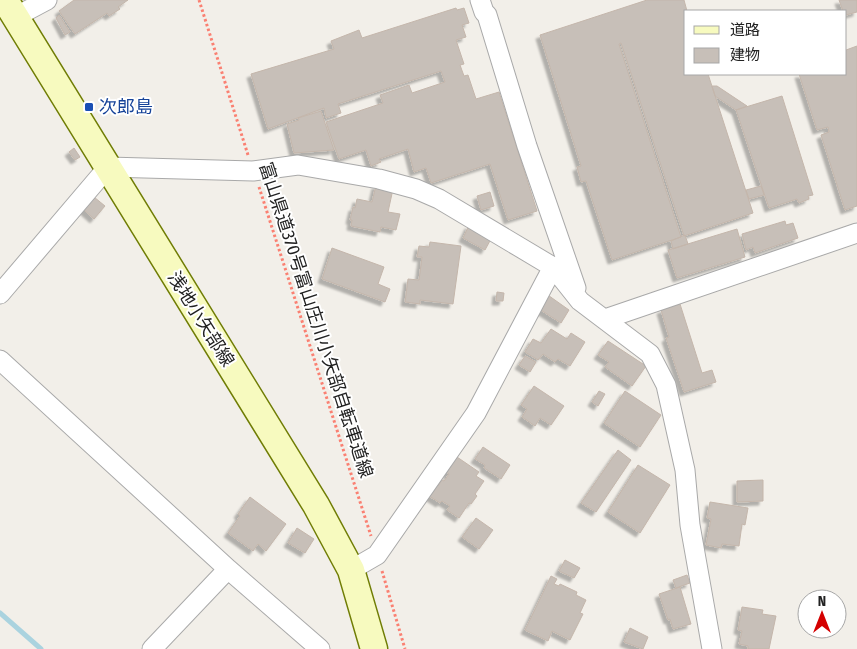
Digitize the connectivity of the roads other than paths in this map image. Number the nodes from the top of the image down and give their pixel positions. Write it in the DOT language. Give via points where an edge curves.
graph roads {
  1 [pos="47,0"];
  2 [pos="480,0"];
  3 [pos="10,8"];
  4 [pos="108,167"];
  5 [pos="857,233"];
  6 [pos="553,267"];
  7 [pos="0,294"];
  8 [pos="580,301"];
  9 [pos="605,319"];
  10 [pos="0,360"];
  11 [pos="228,569"];
  12 [pos="351,570"];
  13 [pos="152,649"];
  14 [pos="320,649"];
  15 [pos="374,649"];
  16 [pos="712,649"];
  1 -- 3 [label="street"];
  2 -- 8 [label="street"];
  3 -- 4 [label="main road, 浅地小矢部線"];
  4 -- 6 [label="street" via="253,171 298,165 379,179 440,199"];
  4 -- 7 [label="street"];
  4 -- 12 [label="main road, 浅地小矢部線" via="316,506"];
  5 -- 9 [label="street"];
  6 -- 8 [label="street"];
  6 -- 12 [label="street" via="476,413 377,555"];
  8 -- 9 [label="street"];
  9 -- 16 [label="street" via="650,354 666,385 685,470 690,525"];
  10 -- 11 [label="street"];
  11 -- 13 [label="street"];
  11 -- 14 [label="street"];
  12 -- 15 [label="main road, 浅地小矢部線"];
}
